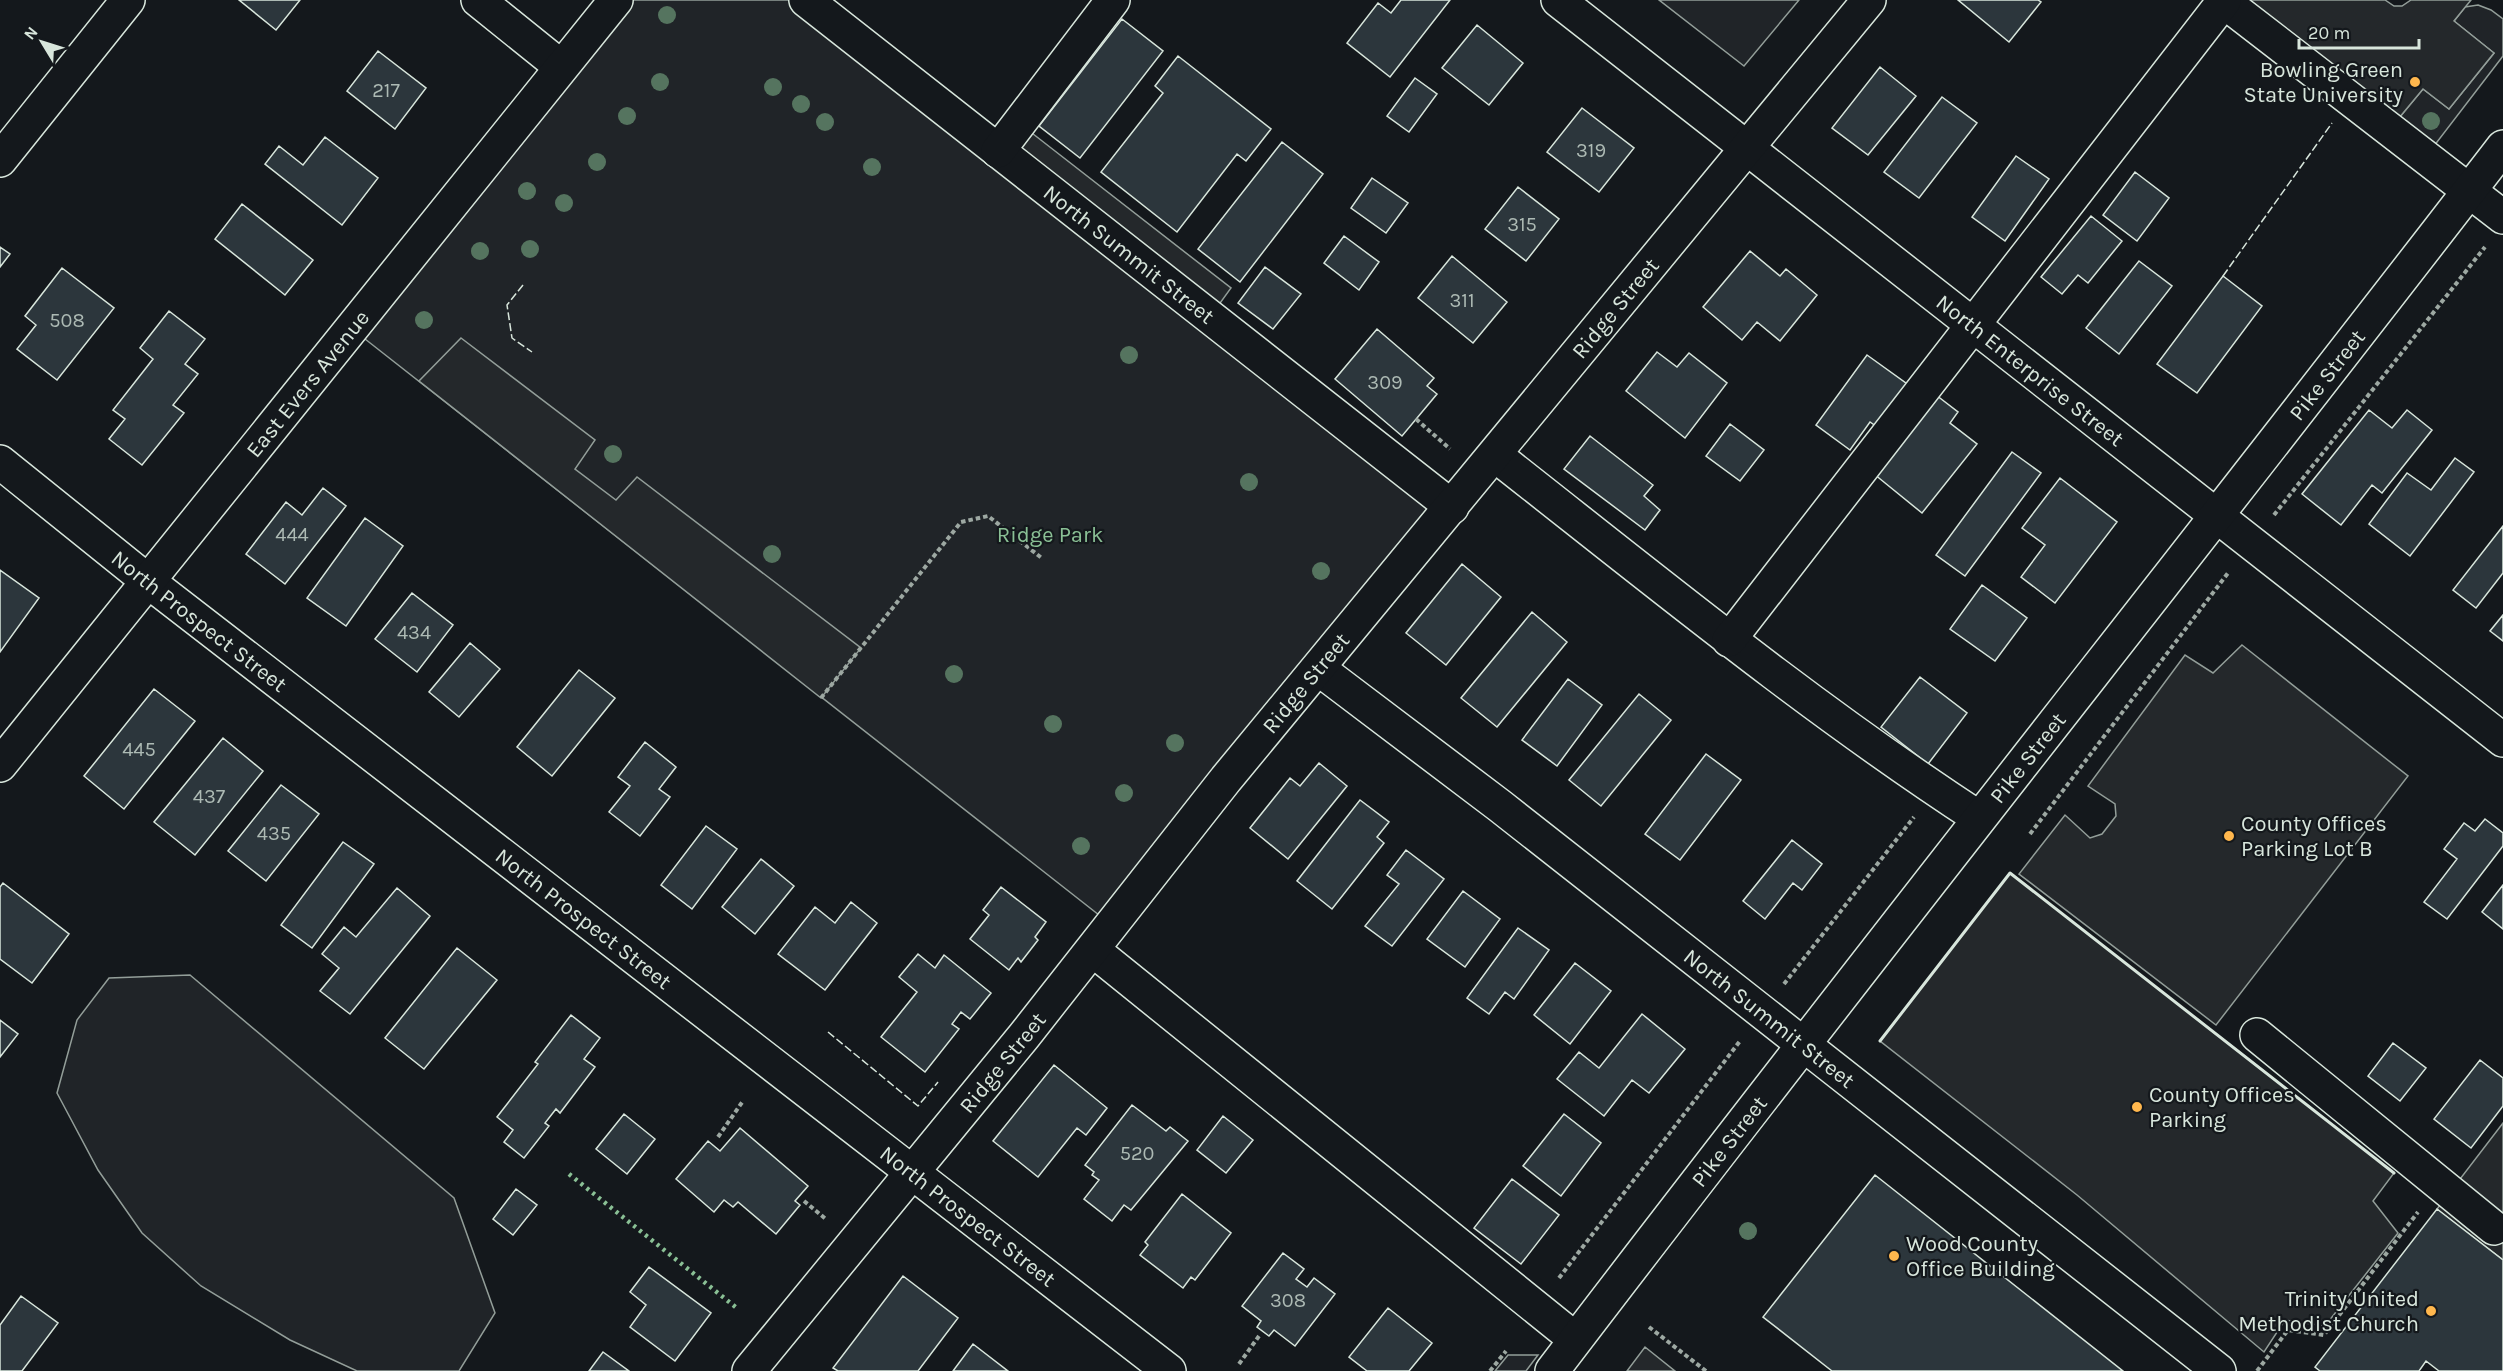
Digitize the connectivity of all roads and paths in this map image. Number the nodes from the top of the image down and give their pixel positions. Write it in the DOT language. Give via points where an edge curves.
graph roads {
  1 [pos="128,0"];
  2 [pos="478,0"];
  3 [pos="615,0"];
  4 [pos="806,0"];
  5 [pos="1113,0"];
  6 [pos="1558,0"];
  7 [pos="1869,0"];
  8 [pos="2223,1"];
  9 [pos="560,66"];
  10 [pos="1749,147"];
  11 [pos="2503,147"];
  12 [pos="998,150"];
  13 [pos="0,160"];
  14 [pos="2470,190"];
  15 [pos="2496,229"];
  16 [pos="1974,325"];
  17 [pos="1416,419"];
  18 [pos="1455,454"];
  19 [pos="1495,455"];
  20 [pos="0,462"];
  21 [pos="1452,507"];
  22 [pos="2274,516"];
  23 [pos="2218,517"];
  24 [pos="1043,559"];
  25 [pos="2228,573"];
  26 [pos="149,582"];
  27 [pos="1729,640"];
  28 [pos="1318,669"];
  29 [pos="821,698"];
  30 [pos="2503,740"];
  31 [pos="0,765"];
  32 [pos="1919,811"];
  33 [pos="1979,818"];
  34 [pos="2030,834"];
  35 [pos="1093,950"];
  36 [pos="1783,985"];
  37 [pos="2257,1035"];
  38 [pos="1743,1037"];
  39 [pos="1800,1045"];
  40 [pos="743,1101"];
  41 [pos="718,1137"];
  42 [pos="914,1173"];
  43 [pos="2440,1184"];
  44 [pos="804,1201"];
  45 [pos="830,1223"];
  46 [pos="2494,1228"];
  47 [pos="1553,1286"];
  48 [pos="1649,1327"];
  49 [pos="1259,1336"];
  50 [pos="1575,1339"];
  51 [pos="1506,1351"];
  52 [pos="1239,1364"];
  53 [pos="749,1371"];
  54 [pos="1170,1371"];
  55 [pos="1490,1371"];
  56 [pos="1552,1371"];
  57 [pos="1706,1371"];
  58 [pos="2219,1371"];
  59 [pos="2258,1371"];
  1 -- 13 [label="street"];
  2 -- 9 [label="street"];
  3 -- 9 [label="street, East Evers Avenue"];
  4 -- 12 [label="street, North Summit Street"];
  5 -- 12 [label="street"];
  6 -- 10 [label="street, North Enterprise Street"];
  7 -- 10 [label="street, Ridge Street"];
  8 -- 14 [label="street"];
  8 -- 16 [label="street"];
  9 -- 26 [label="street, East Evers Avenue"];
  10 -- 16 [label="street, North Enterprise Street"];
  10 -- 19 [label="street, Ridge Street"];
  11 -- 14 [label="street, Pike Street"];
  12 -- 21 [label="street, North Summit Street"];
  14 -- 15 [label="street"];
  14 -- 23 [label="street, Pike Street"];
  15 -- 22 [label="path"];
  16 -- 23 [label="street, North Enterprise Street"];
  16 -- 27 [label="street"];
  17 -- 18 [label="path"];
  19 -- 21 [label="street, Ridge Street"];
  19 -- 27 [label="street"];
  20 -- 26 [label="street, North Prospect Street"];
  21 -- 28 [label="street, Ridge Street"];
  23 -- 30 [label="street, North Enterprise Street"];
  23 -- 33 [label="street, Pike Street"];
  24 -- 29 [label="path" via="988,516 961,522"];
  25 -- 34 [label="path"];
  26 -- 31 [label="street, East Evers Avenue"];
  26 -- 42 [label="street, North Prospect Street"];
  27 -- 33 [label="street"];
  28 -- 35 [label="street, Ridge Street" via="1226,779"];
  28 -- 39 [label="street, North Summit Street" via="1509,813"];
  32 -- 36 [label="path"];
  33 -- 39 [label="street, Pike Street"];
  35 -- 42 [label="street, Ridge Street"];
  35 -- 50 [label="street"];
  37 -- 43 [label="street"];
  38 -- 47 [label="path"];
  39 -- 50 [label="street, Pike Street"];
  39 -- 58 [label="street, North Summit Street"];
  40 -- 41 [label="path"];
  42 -- 53 [label="street, Ridge Street"];
  42 -- 54 [label="street, North Prospect Street"];
  43 -- 46 [label="street"];
  43 -- 59 [label="path" via="2324,1335 2288,1330"];
  44 -- 45 [label="path"];
  48 -- 57 [label="path"];
  49 -- 52 [label="path"];
  50 -- 56 [label="street, Pike Street"];
  51 -- 55 [label="path"];
}
